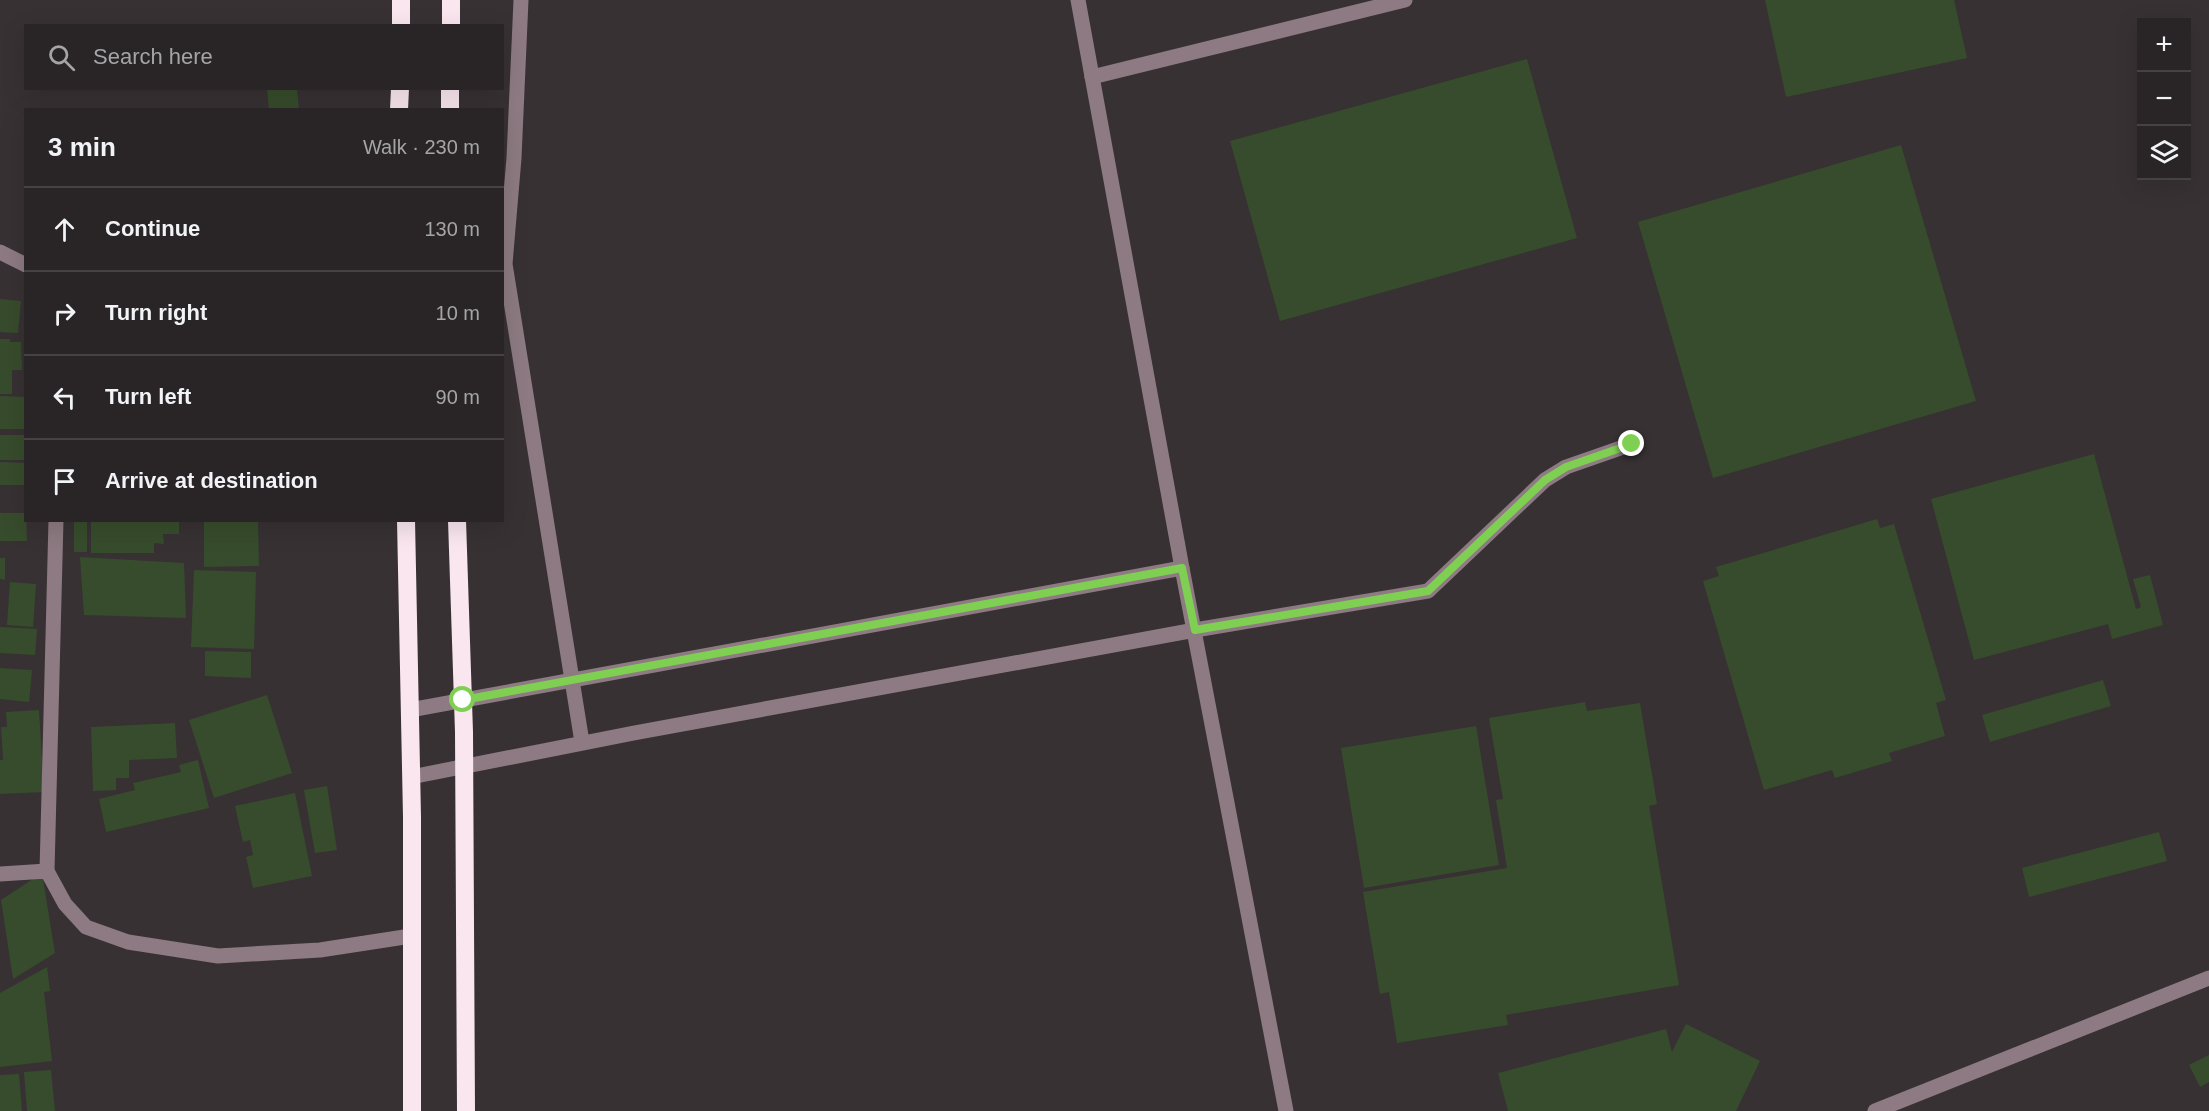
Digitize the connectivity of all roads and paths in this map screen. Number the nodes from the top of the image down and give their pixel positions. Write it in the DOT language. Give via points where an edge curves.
graph roads {
  1 [pos="401,0"];
  2 [pos="451,0"];
  3 [pos="521,0"];
  4 [pos="1078,0"];
  5 [pos="1405,0"];
  6 [pos="401,24"];
  7 [pos="451,24"];
  8 [pos="1092,77"];
  9 [pos="400,90"];
  10 [pos="450,90"];
  11 [pos="399,108"];
  12 [pos="450,108"];
  13 [pos="0,252"];
  14 [pos="24,264"];
  15 [pos="1632,444"];
  16 [pos="56,522"];
  17 [pos="406,522"];
  18 [pos="457,522"];
  19 [pos="1182,568"];
  20 [pos="1195,630"];
  21 [pos="571,680"];
  22 [pos="463,700"];
  23 [pos="411,710"];
  24 [pos="582,742"];
  25 [pos="464,765"];
  26 [pos="411,777"];
  27 [pos="47,872"];
  28 [pos="0,874"];
  29 [pos="411,936"];
  30 [pos="2209,978"];
  31 [pos="412,1111"];
  32 [pos="466,1111"];
  33 [pos="1286,1111"];
  34 [pos="1875,1111"];
  1 -- 6 [label="highway"];
  2 -- 7 [label="highway"];
  3 -- 21 [label="street" via="505,264"];
  4 -- 8 [label="street"];
  5 -- 8 [label="street"];
  8 -- 19 [label="street"];
  9 -- 11 [label="highway"];
  10 -- 12 [label="highway"];
  13 -- 14 [label="street"];
  15 -- 20 [label="street" via="1566,467 1545,480 1428,591"];
  16 -- 27 [label="street"];
  17 -- 23 [label="highway"];
  18 -- 22 [label="highway"];
  19 -- 20 [label="street"];
  19 -- 21 [label="street"];
  20 -- 24 [label="street"];
  20 -- 33 [label="street"];
  21 -- 22 [label="street"];
  21 -- 24 [label="street"];
  22 -- 23 [label="street"];
  22 -- 25 [label="highway"];
  23 -- 26 [label="highway"];
  24 -- 25 [label="street"];
  25 -- 26 [label="street"];
  25 -- 32 [label="highway"];
  26 -- 29 [label="highway"];
  27 -- 28 [label="street"];
  27 -- 29 [label="street" via="65,904 86,927 128,942 218,956 320,950"];
  29 -- 31 [label="highway"];
  30 -- 34 [label="street"];
}
